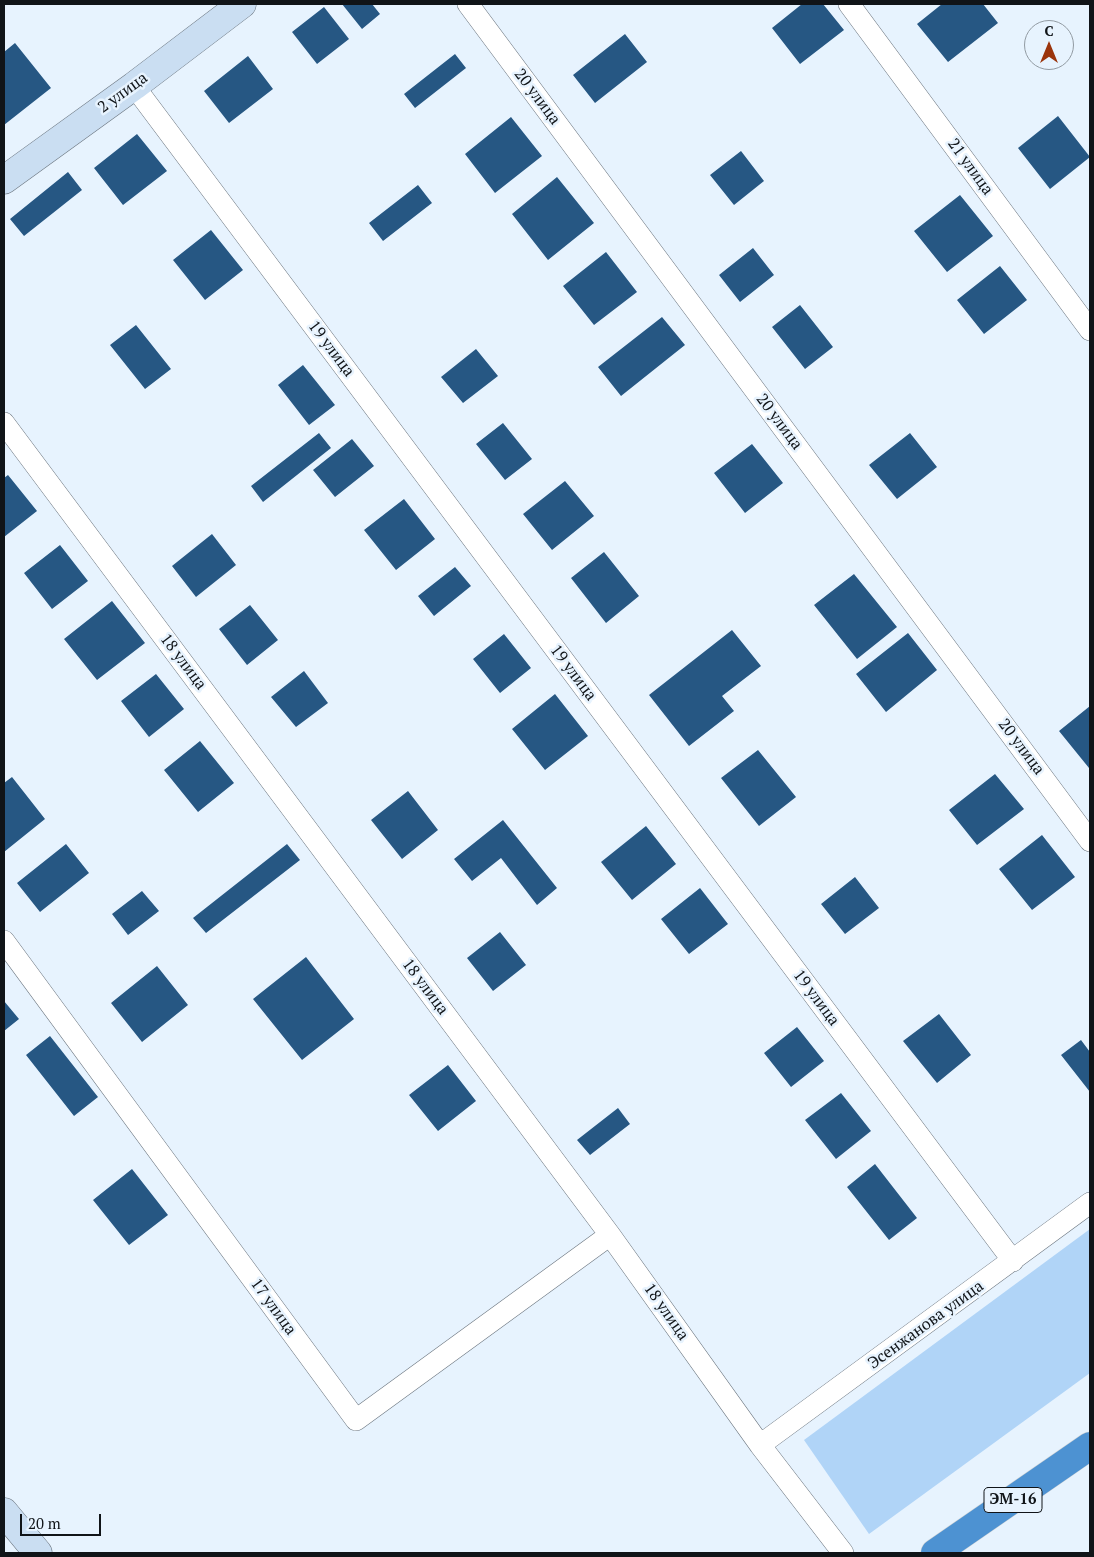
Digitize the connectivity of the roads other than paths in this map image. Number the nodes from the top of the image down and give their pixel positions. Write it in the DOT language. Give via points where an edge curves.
graph roads {
  1 [pos="242,4"];
  2 [pos="468,4"];
  3 [pos="850,4"];
  4 [pos="134,86"];
  5 [pos="4,180"];
  6 [pos="1090,330"];
  7 [pos="4,423"];
  8 [pos="1090,841"];
  9 [pos="4,942"];
  10 [pos="1090,1203"];
  11 [pos="610,1235"];
  12 [pos="1013,1261"];
  13 [pos="760,1446"];
  14 [pos="1090,1446"];
  15 [pos="4,1512"];
  16 [pos="38,1553"];
  17 [pos="843,1553"];
  18 [pos="935,1553"];
  1 -- 4 [label="street, 2 улица"];
  2 -- 8 [label="street, 20 улица"];
  3 -- 6 [label="street, 21 улица"];
  4 -- 5 [label="street, 2 улица"];
  4 -- 12 [label="street, 19 улица"];
  7 -- 11 [label="street, 18 улица"];
  9 -- 11 [label="street, 17 улица" via="356,1420"];
  10 -- 12 [label="street, Эсенжанова улица"];
  11 -- 13 [label="street, 18 улица"];
  12 -- 13 [label="street, Эсенжанова улица"];
  13 -- 17 [label="street, 18 улица"];
  14 -- 18 [label="highway, ЭМ-16"];
  15 -- 16 [label="street"];
}
